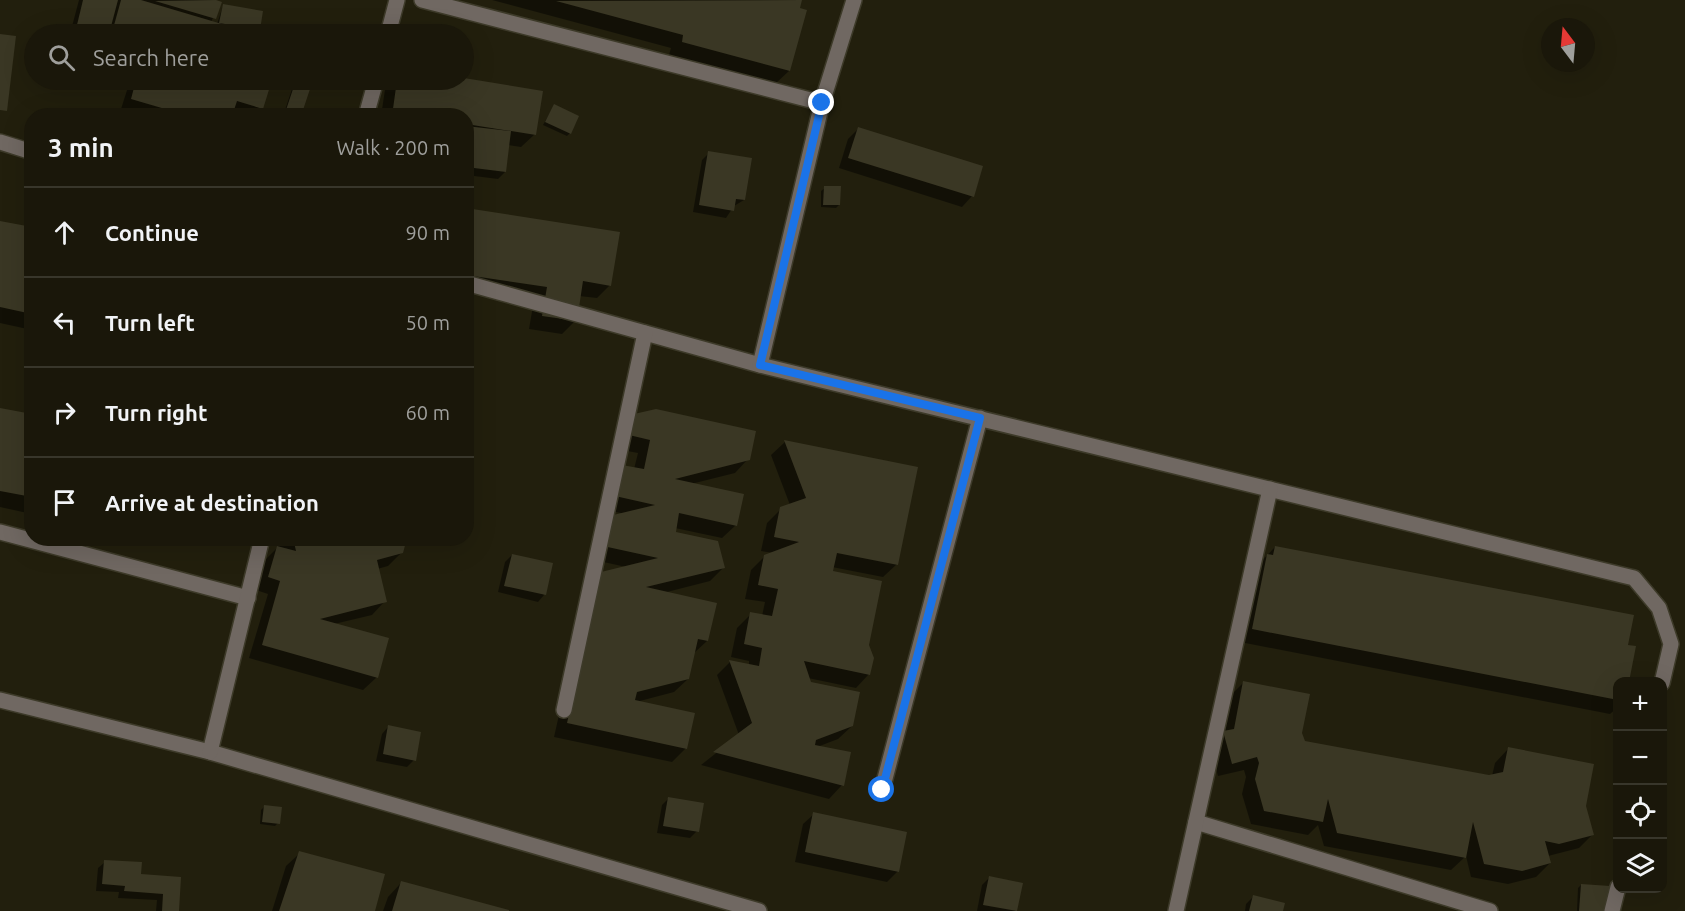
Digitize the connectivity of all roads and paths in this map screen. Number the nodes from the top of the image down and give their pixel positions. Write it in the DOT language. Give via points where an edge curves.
graph roads {
  1 [pos="397,0"];
  2 [pos="422,0"];
  3 [pos="854,0"];
  4 [pos="391,24"];
  5 [pos="373,90"];
  6 [pos="822,103"];
  7 [pos="368,108"];
  8 [pos="0,142"];
  9 [pos="24,150"];
  10 [pos="474,285"];
  11 [pos="645,333"];
  12 [pos="760,365"];
  13 [pos="980,418"];
  14 [pos="1270,489"];
  15 [pos="0,532"];
  16 [pos="24,538"];
  17 [pos="53,546"];
  18 [pos="260,546"];
  19 [pos="248,598"];
  20 [pos="1663,677"];
  21 [pos="0,700"];
  22 [pos="564,710"];
  23 [pos="210,752"];
  24 [pos="882,790"];
  25 [pos="1197,822"];
  26 [pos="1616,893"];
  27 [pos="759,911"];
  28 [pos="1176,911"];
  29 [pos="1491,911"];
  30 [pos="1612,911"];
  1 -- 4 [label="street"];
  2 -- 6 [label="street"];
  3 -- 6 [label="street"];
  5 -- 7 [label="street"];
  6 -- 12 [label="street"];
  8 -- 9 [label="street"];
  10 -- 11 [label="street"];
  11 -- 12 [label="street"];
  11 -- 22 [label="street"];
  12 -- 13 [label="street"];
  13 -- 14 [label="street"];
  13 -- 24 [label="street"];
  14 -- 20 [label="street" via="1634,578 1659,608 1671,644"];
  14 -- 25 [label="street"];
  15 -- 16 [label="street"];
  17 -- 19 [label="street"];
  18 -- 19 [label="street"];
  19 -- 23 [label="street"];
  21 -- 23 [label="street"];
  23 -- 27 [label="street"];
  25 -- 28 [label="street"];
  25 -- 29 [label="street"];
  26 -- 30 [label="street"];
}
